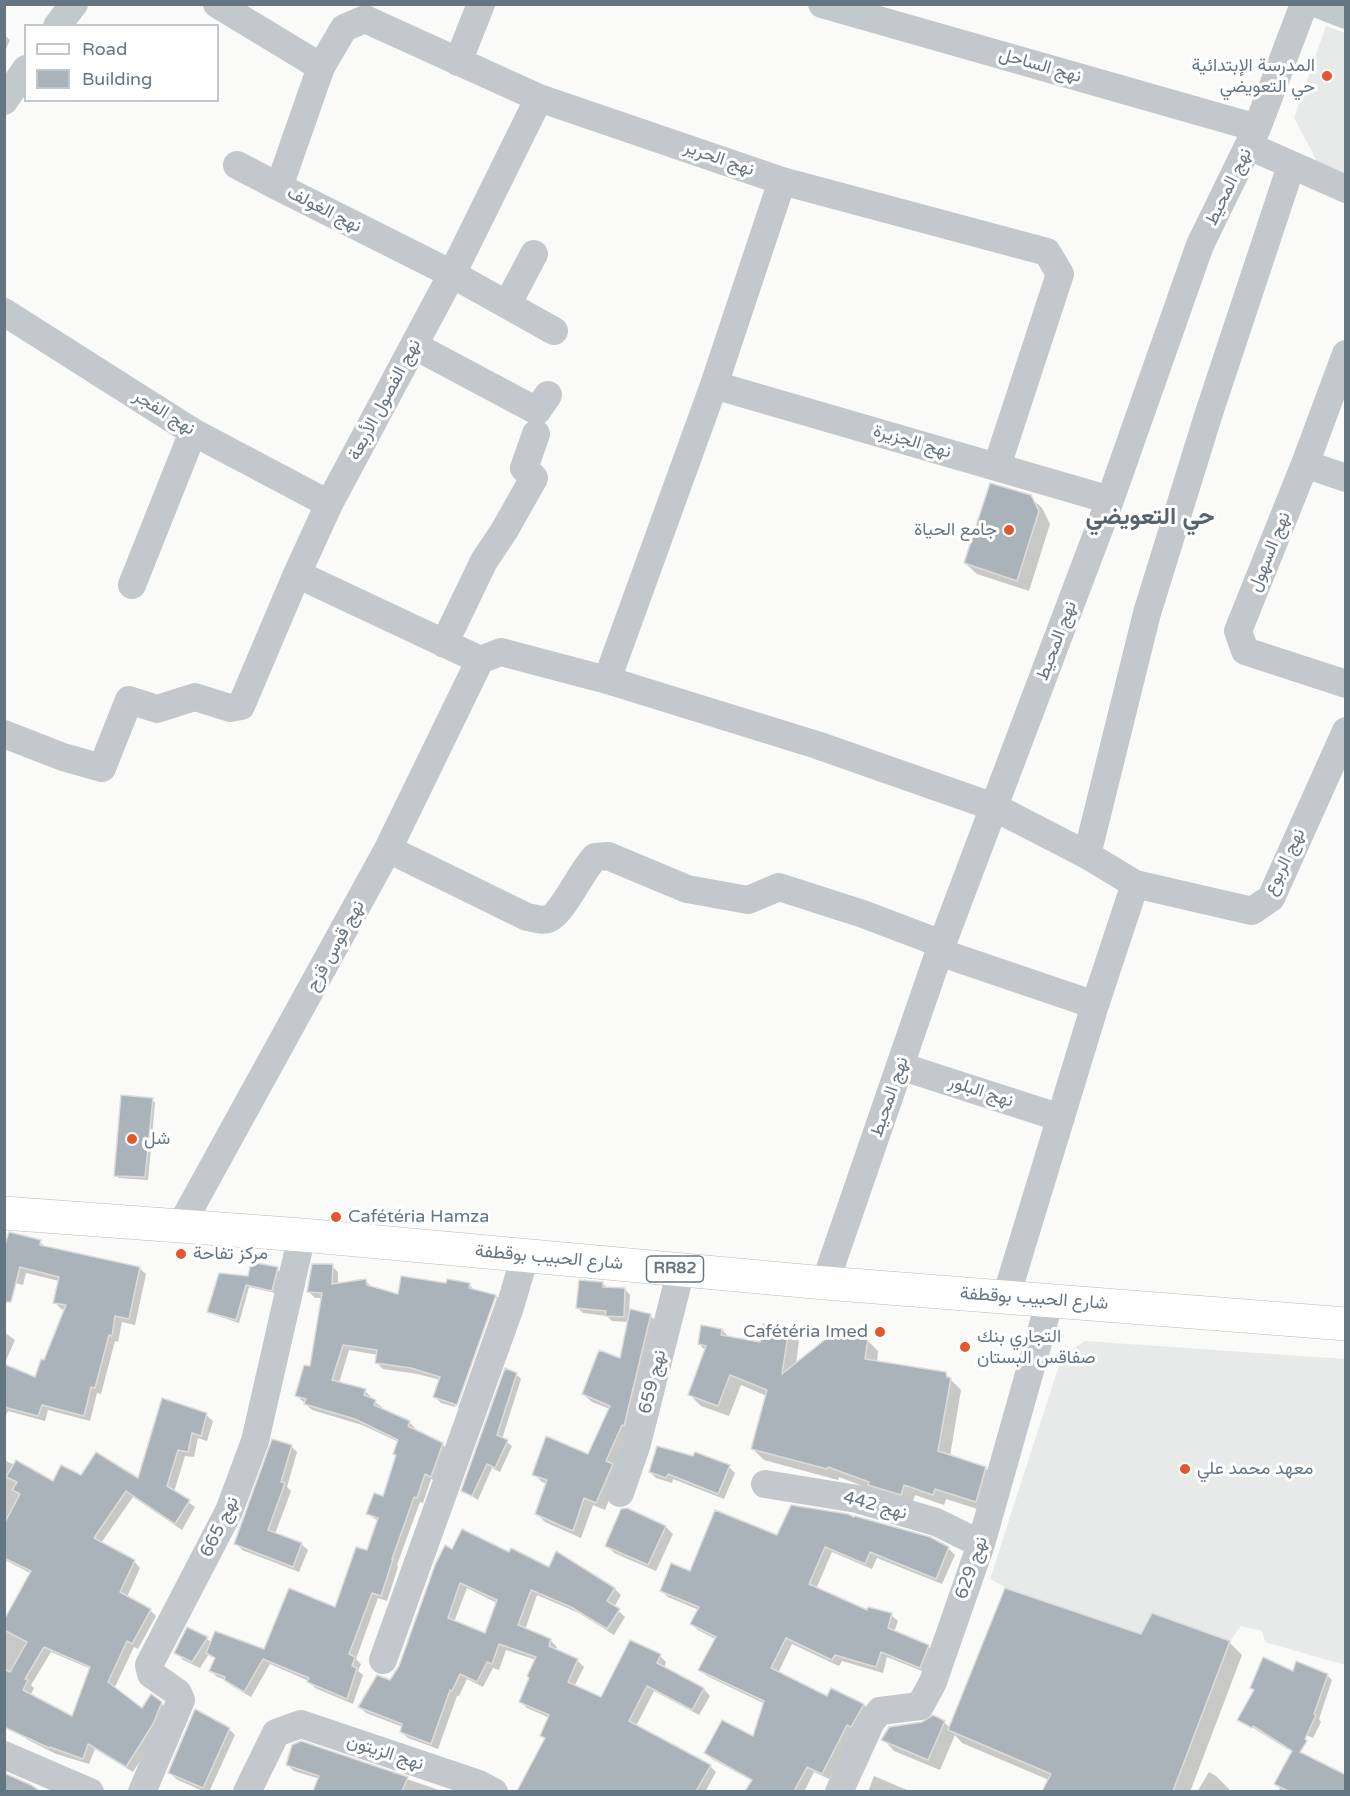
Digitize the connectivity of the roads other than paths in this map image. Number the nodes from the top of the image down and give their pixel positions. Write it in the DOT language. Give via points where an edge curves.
graph roads {
  1 [pos="74,4"];
  2 [pos="217,4"];
  3 [pos="481,4"];
  4 [pos="822,4"];
  5 [pos="1304,4"];
  6 [pos="1318,4"];
  7 [pos="1346,15"];
  8 [pos="59,24"];
  9 [pos="458,62"];
  10 [pos="321,66"];
  11 [pos="24,72"];
  12 [pos="539,98"];
  13 [pos="4,101"];
  14 [pos="1253,137"];
  15 [pos="237,165"];
  16 [pos="1291,166"];
  17 [pos="782,181"];
  18 [pos="279,187"];
  19 [pos="1346,189"];
  20 [pos="534,254"];
  21 [pos="452,274"];
  22 [pos="507,305"];
  23 [pos="4,312"];
  24 [pos="554,331"];
  25 [pos="415,346"];
  26 [pos="1346,354"];
  27 [pos="714,386"];
  28 [pos="548,395"];
  29 [pos="193,432"];
  30 [pos="536,434"];
  31 [pos="1305,465"];
  32 [pos="997,466"];
  33 [pos="1346,478"];
  34 [pos="1110,500"];
  35 [pos="329,504"];
  36 [pos="297,574"];
  37 [pos="132,585"];
  38 [pos="444,644"];
  39 [pos="480,660"];
  40 [pos="607,680"];
  41 [pos="1346,684"];
  42 [pos="1346,731"];
  43 [pos="4,734"];
  44 [pos="994,807"];
  45 [pos="388,849"];
  46 [pos="1087,855"];
  47 [pos="1135,884"];
  48 [pos="940,948"];
  49 [pos="1095,1005"];
  50 [pos="900,1066"];
  51 [pos="1061,1118"];
  52 [pos="4,1213"];
  53 [pos="180,1227"];
  54 [pos="302,1235"];
  55 [pos="525,1256"];
  56 [pos="681,1270"];
  57 [pos="825,1284"];
  58 [pos="1006,1297"];
  59 [pos="1050,1300"];
  60 [pos="1346,1324"];
  61 [pos="765,1484"];
  62 [pos="620,1493"];
  63 [pos="981,1544"];
  64 [pos="383,1660"];
  65 [pos="4,1755"];
  66 [pos="90,1791"];
  67 [pos="142,1791"];
  68 [pos="247,1791"];
  69 [pos="494,1791"];
  70 [pos="839,1791"];
  1 -- 8 [label="street"];
  2 -- 10 [label="street"];
  3 -- 9 [label="street"];
  4 -- 14 [label="street, نهج الساحل"];
  5 -- 14 [label="street, نهج المحيط"];
  6 -- 7 [label="street"];
  9 -- 10 [label="street, نهج الحرير" via="365,19 344,28"];
  9 -- 12 [label="street, نهج الحرير"];
  10 -- 18 [label="street, نهج الغولف"];
  11 -- 13 [label="street"];
  12 -- 17 [label="street, نهج الحرير"];
  12 -- 21 [label="street, نهج الفصول الأربعة"];
  14 -- 16 [label="street, نهج الساحل"];
  14 -- 34 [label="street, نهج المحيط" via="1200,245"];
  15 -- 18 [label="street"];
  16 -- 19 [label="street, نهج الساحل"];
  16 -- 46 [label="street" via="1147,614"];
  17 -- 27 [label="street"];
  17 -- 32 [label="street, نهج الحرير" via="1047,252 1060,274"];
  18 -- 21 [label="street, نهج الغولف"];
  20 -- 22 [label="street"];
  21 -- 22 [label="street, نهج الغولف"];
  21 -- 25 [label="street, نهج الفصول الأربعة"];
  22 -- 24 [label="street, نهج الغولف"];
  23 -- 29 [label="street, نهج الفجر"];
  25 -- 28 [label="street" via="537,411"];
  25 -- 35 [label="street, نهج الفصول الأربعة"];
  26 -- 31 [label="street, نهج السهول"];
  27 -- 32 [label="street, نهج الجزيرة"];
  27 -- 40 [label="street"];
  29 -- 35 [label="street, نهج الفجر"];
  29 -- 37 [label="street"];
  30 -- 38 [label="street" via="524,468 534,478 484,561"];
  31 -- 33 [label="street"];
  31 -- 41 [label="street, نهج السهول" via="1238,631 1245,651"];
  32 -- 34 [label="street, نهج الجزيرة"];
  34 -- 44 [label="street, نهج المحيط"];
  35 -- 36 [label="street, نهج الفصول الأربعة"];
  36 -- 38 [label="street"];
  36 -- 43 [label="street, نهج الفصول الأربعة" via="241,706 230,708 195,698 157,709 129,700 102,768"];
  38 -- 39 [label="street"];
  39 -- 40 [label="street, نهج الربوع" via="501,652"];
  39 -- 45 [label="street, نهج قوس قزح"];
  40 -- 44 [label="street, نهج الربوع" via="817,745"];
  42 -- 47 [label="street, نهج الربوع" via="1271,898 1252,911"];
  44 -- 46 [label="street, نهج الربوع"];
  44 -- 48 [label="street, نهج المحيط"];
  45 -- 48 [label="street" via="527,917 542,920 558,911 595,857 608,856 687,889 727,897 748,900 779,887 863,914"];
  45 -- 53 [label="street, نهج قوس قزح"];
  46 -- 47 [label="street, نهج الربوع"];
  47 -- 49 [label="street"];
  48 -- 49 [label="street"];
  48 -- 50 [label="street, نهج المحيط"];
  49 -- 51 [label="street"];
  50 -- 51 [label="street, نهج البلور"];
  50 -- 57 [label="street, نهج المحيط"];
  51 -- 58 [label="street"];
  52 -- 53 [label="main road, شارع الحبيب بوقطفة / RR82"];
  53 -- 54 [label="main road, شارع الحبيب بوقطفة / RR82"];
  54 -- 55 [label="main road, شارع الحبيب بوقطفة / RR82"];
  54 -- 67 [label="street, نهج 665" via="251,1451 229,1511 149,1665 151,1674 181,1700"];
  55 -- 56 [label="main road, شارع الحبيب بوقطفة / RR82"];
  55 -- 64 [label="street"];
  56 -- 57 [label="main road, شارع الحبيب بوقطفة / RR82"];
  56 -- 62 [label="street, نهج 659" via="636,1447"];
  57 -- 58 [label="main road, شارع الحبيب بوقطفة / RR82"];
  58 -- 59 [label="main road, شارع الحبيب بوقطفة / RR82"];
  59 -- 60 [label="main road, شارع الحبيب بوقطفة / RR82"];
  59 -- 63 [label="street, نهج 629"];
  61 -- 63 [label="street, نهج 442" via="857,1499 936,1522"];
  63 -- 70 [label="street, نهج 629" via="933,1682 920,1706 880,1711"];
  65 -- 66 [label="street"];
  68 -- 69 [label="street, نهج الزيتون" via="276,1733 301,1724"];
}
